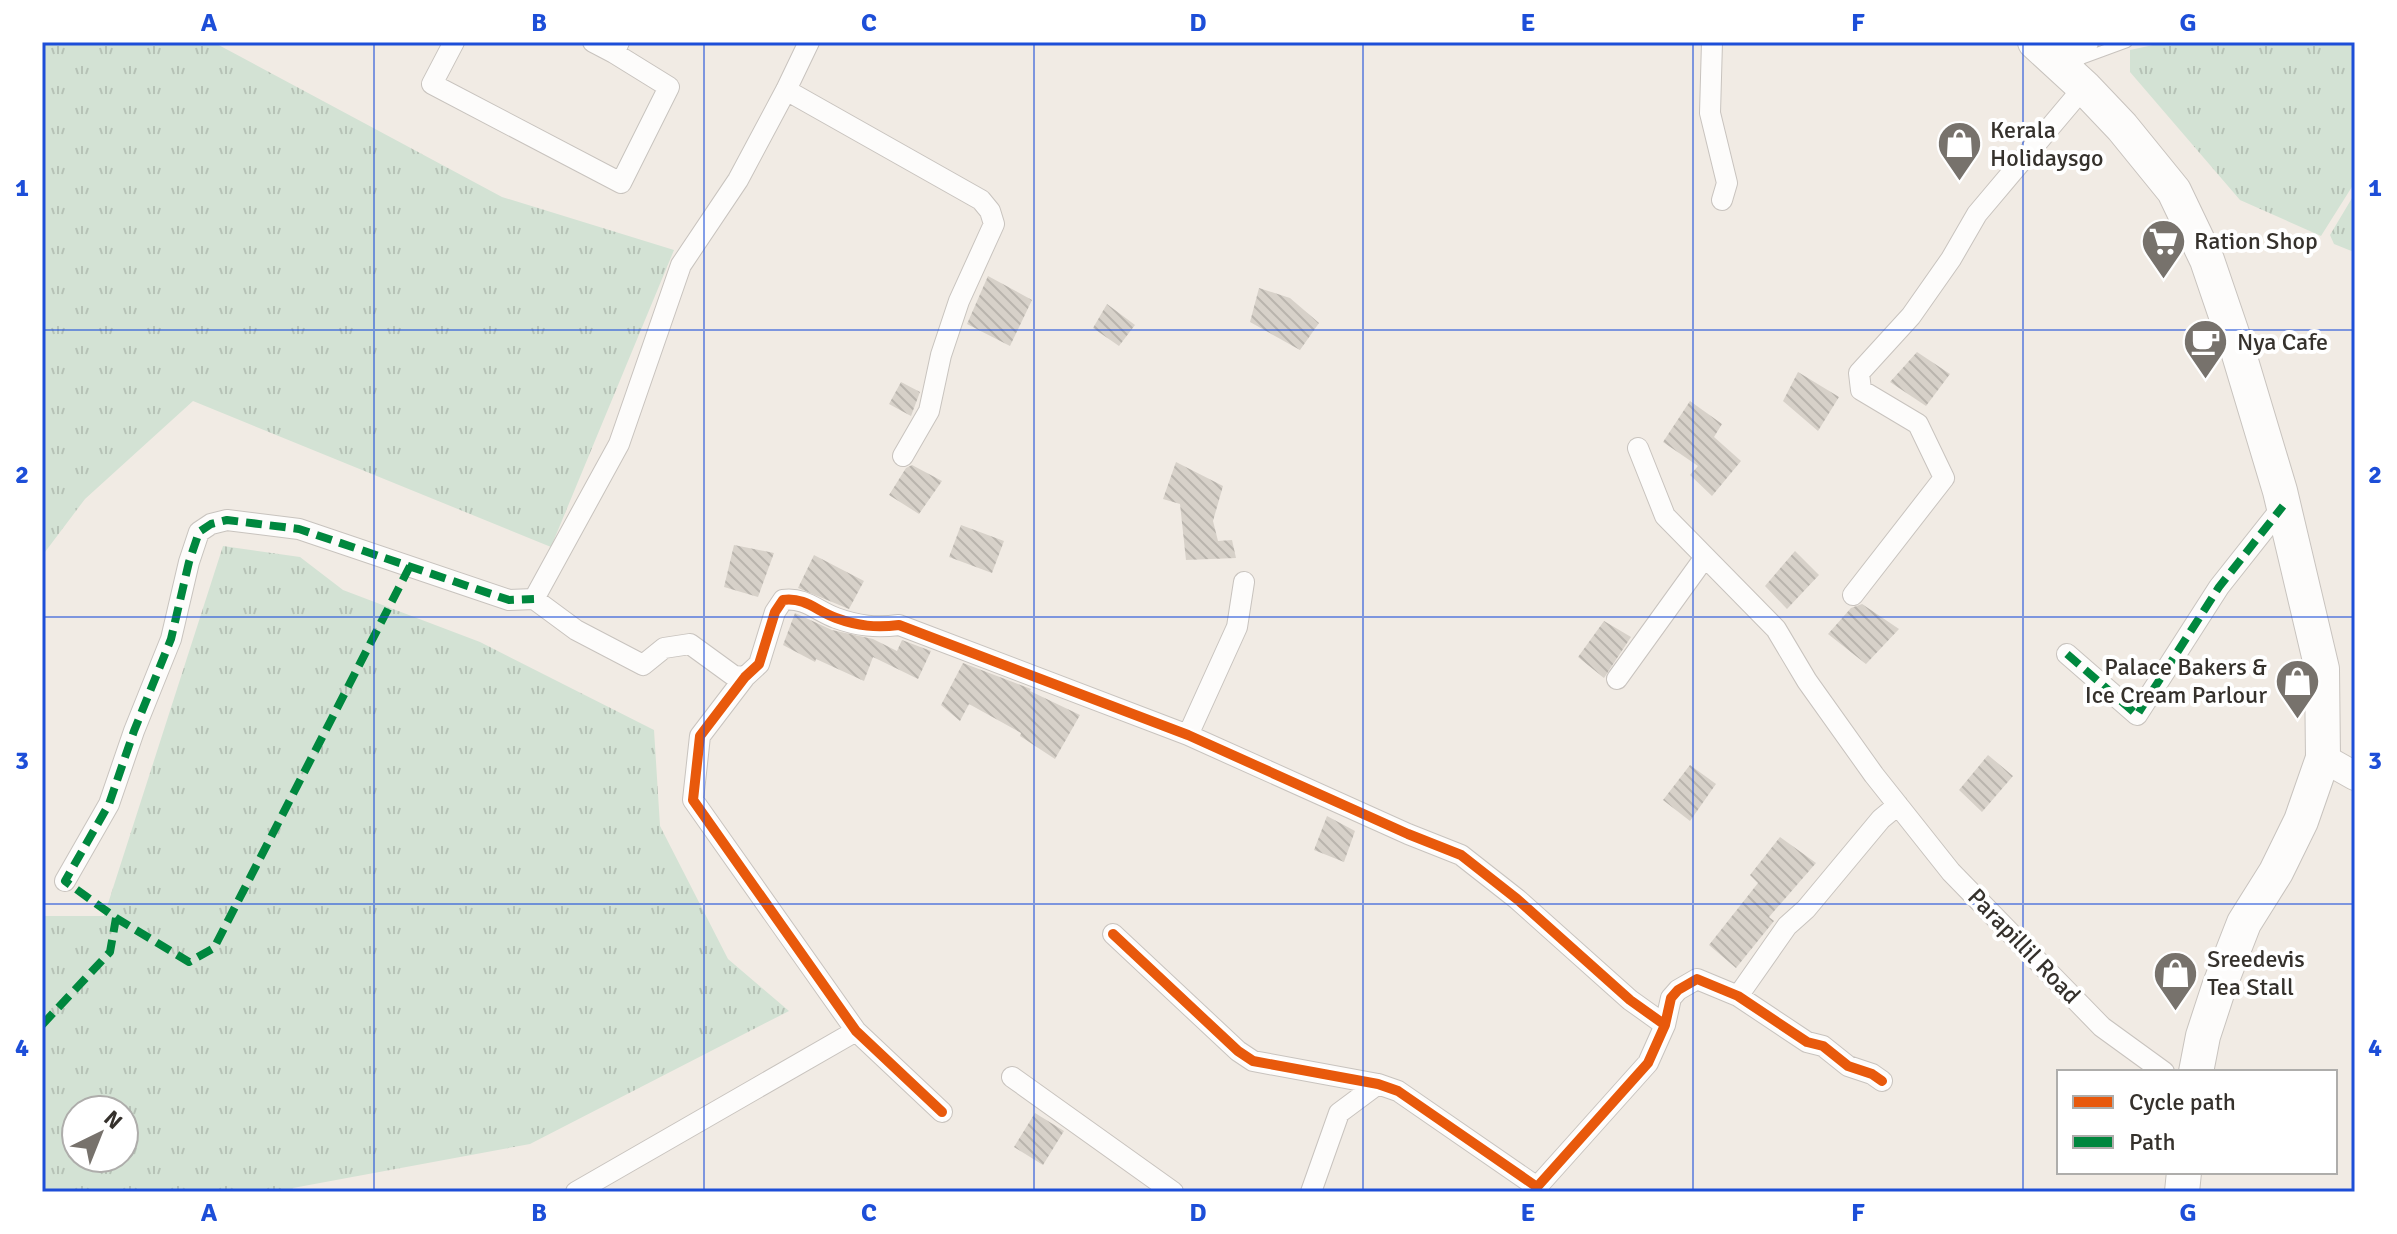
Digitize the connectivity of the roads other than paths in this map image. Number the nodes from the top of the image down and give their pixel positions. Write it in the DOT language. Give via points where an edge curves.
graph roads {
  1 [pos="454,42"];
  2 [pos="593,42"];
  3 [pos="809,42"];
  4 [pos="1712,42"];
  5 [pos="2035,42"];
  6 [pos="2127,42"];
  7 [pos="617,47"];
  8 [pos="2076,65"];
  9 [pos="786,90"];
  10 [pos="1722,200"];
  11 [pos="1638,448"];
  12 [pos="903,456"];
  13 [pos="2283,506"];
  14 [pos="1705,557"];
  15 [pos="1244,582"];
  16 [pos="1853,595"];
  17 [pos="534,599"];
  18 [pos="2067,654"];
  19 [pos="745,677"];
  20 [pos="1617,679"];
  21 [pos="1188,735"];
  22 [pos="2323,758"];
  23 [pos="2355,776"];
  24 [pos="1898,805"];
  25 [pos="65,881"];
  26 [pos="1113,934"];
  27 [pos="1738,996"];
  28 [pos="1665,1025"];
  29 [pos="856,1031"];
  30 [pos="2161,1070"];
  31 [pos="2196,1070"];
  32 [pos="1012,1077"];
  33 [pos="1882,1081"];
  34 [pos="1378,1084"];
  35 [pos="942,1112"];
  36 [pos="1535,1190"];
  37 [pos="576,1192"];
  38 [pos="1173,1192"];
  39 [pos="1311,1192"];
  1 -- 7 [label="street" via="432,84 621,183 669,87"];
  2 -- 7 [label="street"];
  3 -- 9 [label="street"];
  4 -- 10 [label="street" via="1710,113 1727,183"];
  5 -- 8 [label="highway"];
  6 -- 8 [label="lane"];
  8 -- 13 [label="highway" via="2174,191 2207,260"];
  8 -- 16 [label="street" via="1911,316 1859,373 1861,390 1918,424 1944,478"];
  9 -- 12 [label="street" via="981,200 990,211 994,224 959,301 929,411"];
  9 -- 17 [label="street" via="738,180 681,265 619,444"];
  11 -- 14 [label="street, Parapillil Road" via="1665,516"];
  13 -- 18 [label="street" via="2219,587 2137,715"];
  13 -- 22 [label="highway" via="2322,669"];
  14 -- 20 [label="street"];
  14 -- 24 [label="street, Parapillil Road" via="1776,629 1807,681"];
  15 -- 21 [label="street" via="1237,627"];
  17 -- 19 [label="street" via="576,630 643,665 664,648 690,644 734,676"];
  17 -- 25 [label="street" via="509,600 299,529 227,520 211,524 199,532 171,639 109,804"];
  19 -- 21 [label="street" via="759,664 775,612 783,600 796,598 869,628 899,625"];
  19 -- 29 [label="street" via="700,736 693,800"];
  21 -- 28 [label="street" via="1461,855"];
  22 -- 23 [label="main road"];
  22 -- 31 [label="highway" via="2301,821 2239,936 2203,1036"];
  24 -- 27 [label="street" via="1787,926"];
  24 -- 30 [label="street, Parapillil Road" via="1951,872 2102,1027"];
  26 -- 34 [label="street" via="1253,1061"];
  27 -- 28 [label="street" via="1697,979 1671,998"];
  27 -- 33 [label="street" via="1807,1042"];
  28 -- 36 [label="street" via="1648,1063"];
  29 -- 35 [label="street"];
  29 -- 37 [label="street"];
  32 -- 38 [label="street"];
  34 -- 36 [label="street" via="1398,1091"];
  34 -- 39 [label="street" via="1339,1113"];
}
